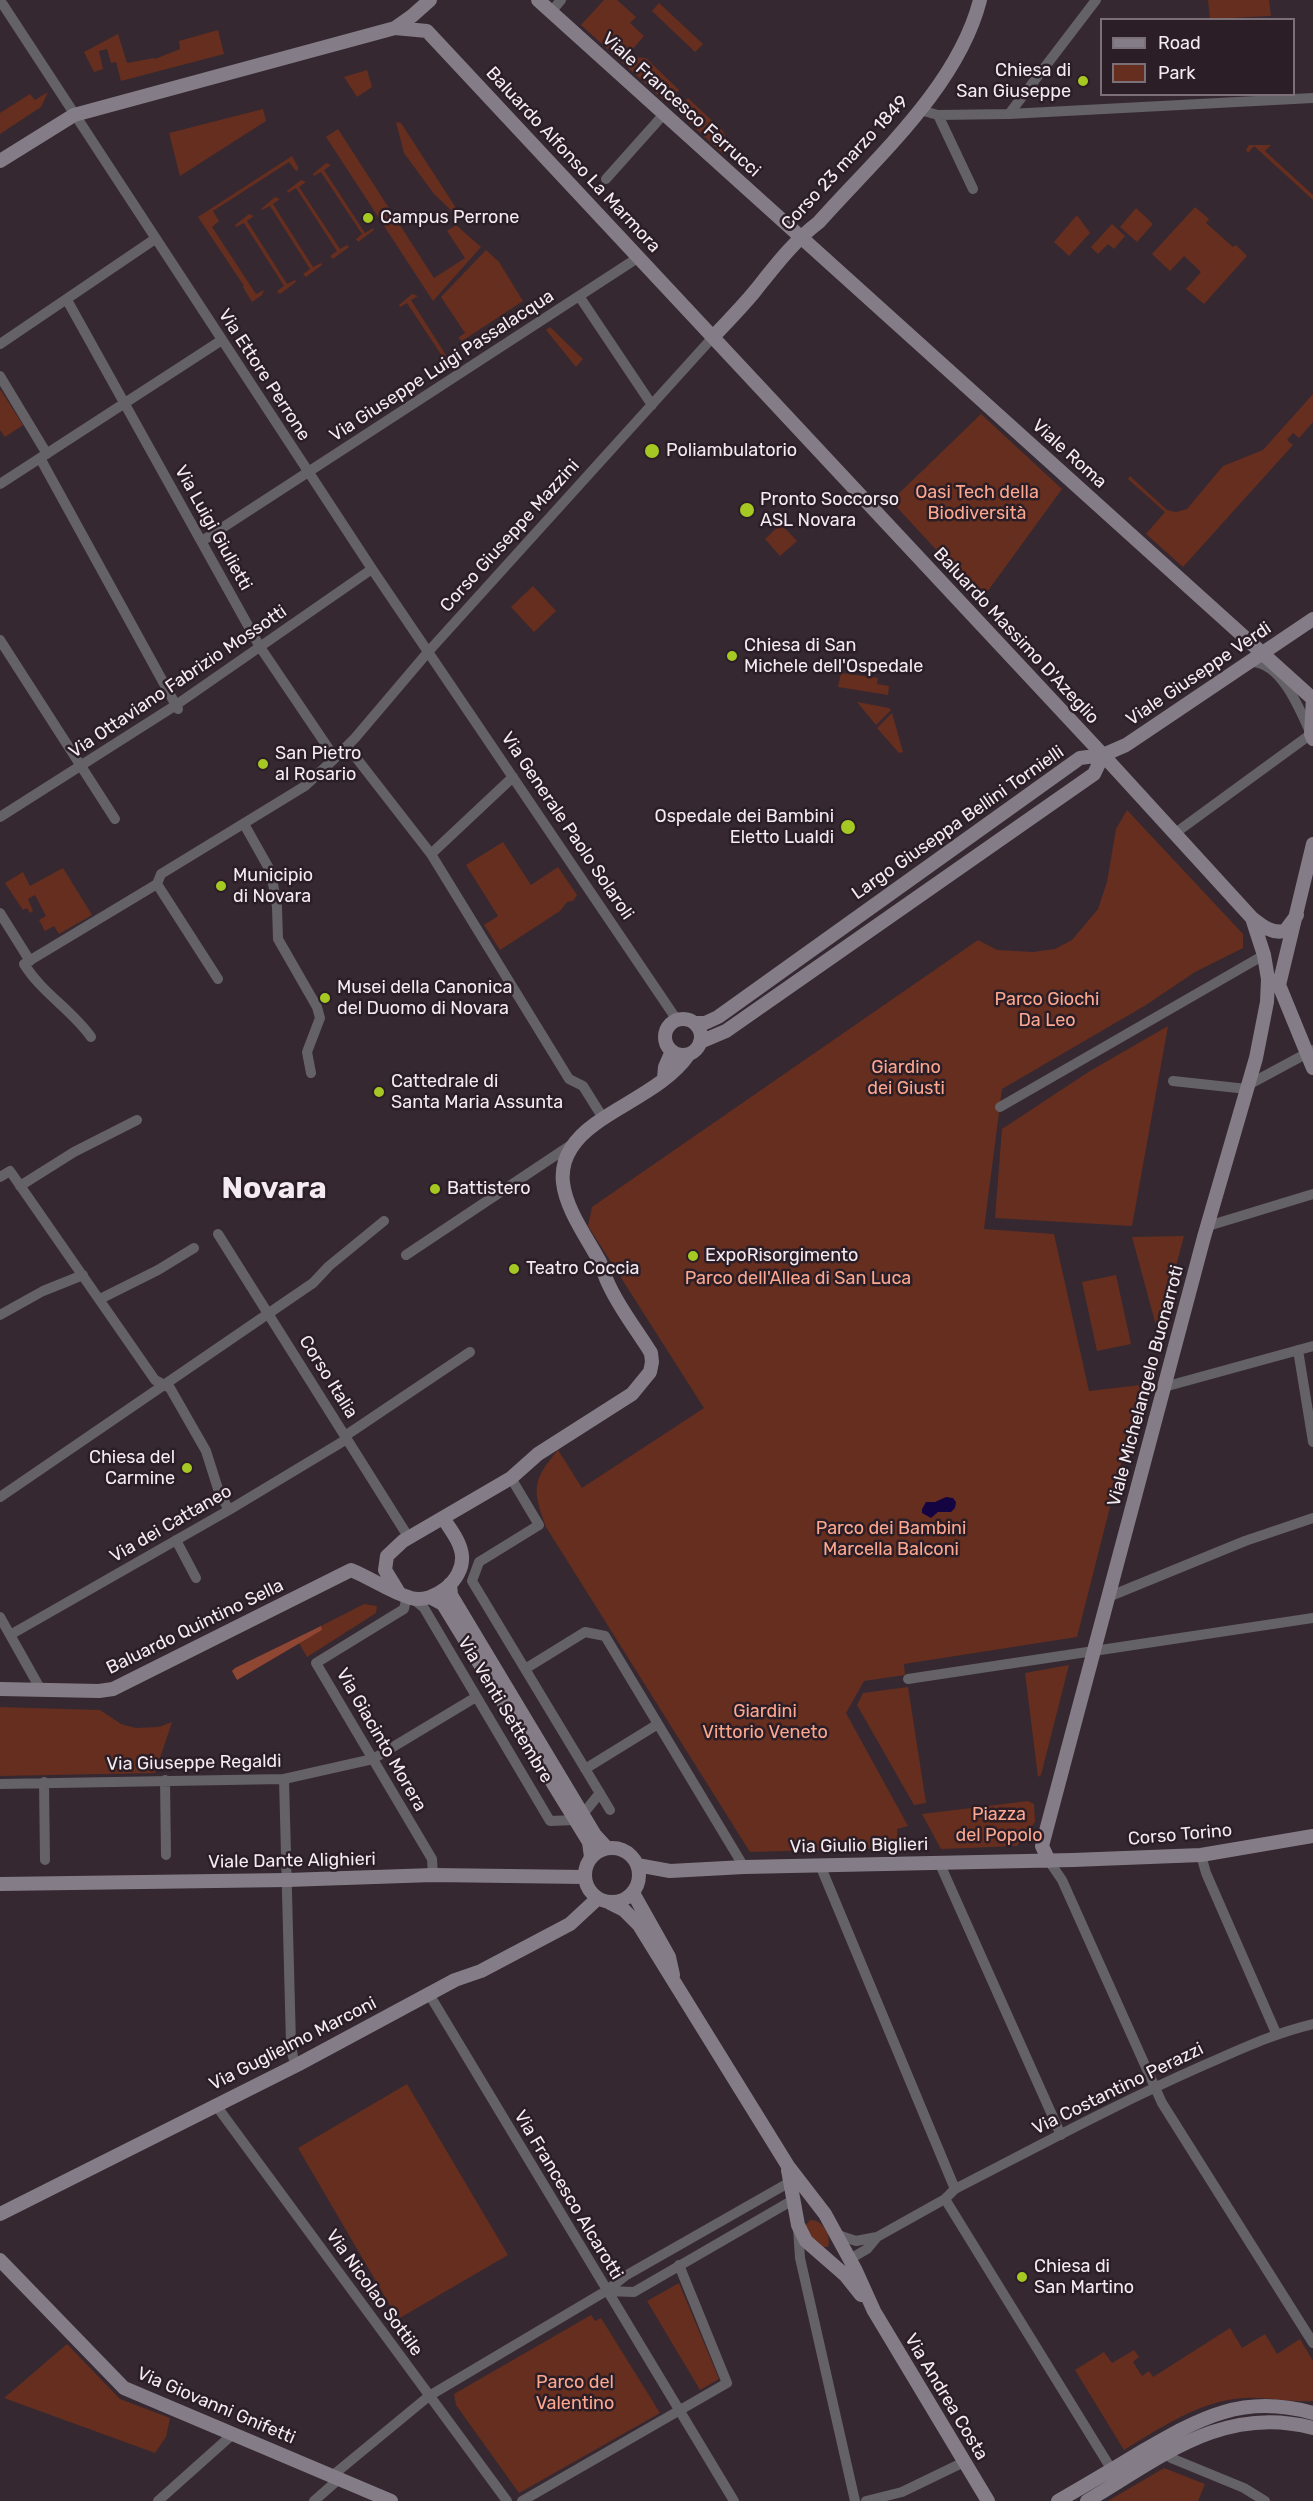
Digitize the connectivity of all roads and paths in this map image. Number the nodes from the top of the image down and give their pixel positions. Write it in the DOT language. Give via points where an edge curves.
graph roads {
  1 [pos="0,0"];
  2 [pos="538,0"];
  3 [pos="561,0"];
  4 [pos="980,0"];
  5 [pos="1096,0"];
  6 [pos="422,8"];
  7 [pos="550,12"];
  8 [pos="395,28"];
  9 [pos="427,31"];
  10 [pos="1313,98"];
  11 [pos="920,110"];
  12 [pos="74,114"];
  13 [pos="664,114"];
  14 [pos="1009,114"];
  15 [pos="938,115"];
  16 [pos="0,161"];
  17 [pos="606,179"];
  18 [pos="973,189"];
  19 [pos="800,236"];
  20 [pos="155,239"];
  21 [pos="639,257"];
  22 [pos="579,296"];
  23 [pos="67,300"];
  24 [pos="714,337"];
  25 [pos="222,340"];
  26 [pos="0,344"];
  27 [pos="0,376"];
  28 [pos="125,402"];
  29 [pos="652,405"];
  30 [pos="43,456"];
  31 [pos="308,472"];
  32 [pos="0,484"];
  33 [pos="201,541"];
  34 [pos="372,569"];
  35 [pos="1313,619"];
  36 [pos="0,640"];
  37 [pos="260,647"];
  38 [pos="428,652"];
  39 [pos="1258,658"];
  40 [pos="1313,698"];
  41 [pos="177,707"];
  42 [pos="1312,737"];
  43 [pos="347,746"];
  44 [pos="1102,755"];
  45 [pos="334,759"];
  46 [pos="81,767"];
  47 [pos="1057,775"];
  48 [pos="513,777"];
  49 [pos="1068,792"];
  50 [pos="0,817"];
  51 [pos="115,819"];
  52 [pos="244,824"];
  53 [pos="1174,834"];
  54 [pos="1313,844"];
  55 [pos="431,854"];
  56 [pos="1309,880"];
  57 [pos="157,884"];
  58 [pos="0,913"];
  59 [pos="1297,915"];
  60 [pos="1252,918"];
  61 [pos="1264,955"];
  62 [pos="27,963"];
  63 [pos="218,979"];
  64 [pos="677,1020"];
  65 [pos="695,1023"];
  66 [pos="92,1037"];
  67 [pos="700,1042"];
  68 [pos="672,1051"];
  69 [pos="1310,1052"];
  70 [pos="689,1054"];
  71 [pos="1313,1068"];
  72 [pos="311,1072"];
  73 [pos="664,1078"];
  74 [pos="1173,1081"];
  75 [pos="1247,1087"];
  76 [pos="1000,1107"];
  77 [pos="603,1118"];
  78 [pos="137,1120"];
  79 [pos="574,1143"];
  80 [pos="0,1177"];
  81 [pos="20,1186"];
  82 [pos="1313,1194"];
  83 [pos="384,1221"];
  84 [pos="1208,1226"];
  85 [pos="218,1234"];
  86 [pos="194,1248"];
  87 [pos="406,1255"];
  88 [pos="83,1275"];
  89 [pos="100,1299"];
  90 [pos="268,1312"];
  91 [pos="0,1315"];
  92 [pos="1313,1346"];
  93 [pos="1298,1350"];
  94 [pos="470,1352"];
  95 [pos="164,1384"];
  96 [pos="1164,1387"];
  97 [pos="346,1437"];
  98 [pos="1313,1442"];
  99 [pos="511,1478"];
  100 [pos="0,1497"];
  101 [pos="229,1510"];
  102 [pos="443,1518"];
  103 [pos="1313,1518"];
  104 [pos="409,1538"];
  105 [pos="176,1540"];
  106 [pos="196,1578"];
  107 [pos="450,1584"];
  108 [pos="404,1595"];
  109 [pos="430,1597"];
  110 [pos="1108,1597"];
  111 [pos="0,1617"];
  112 [pos="1313,1618"];
  113 [pos="10,1635"];
  114 [pos="1093,1652"];
  115 [pos="525,1669"];
  116 [pos="908,1679"];
  117 [pos="0,1689"];
  118 [pos="41,1690"];
  119 [pos="476,1696"];
  120 [pos="658,1724"];
  121 [pos="373,1759"];
  122 [pos="585,1769"];
  123 [pos="284,1779"];
  124 [pos="165,1780"];
  125 [pos="44,1782"];
  126 [pos="0,1784"];
  127 [pos="600,1793"];
  128 [pos="609,1810"];
  129 [pos="579,1817"];
  130 [pos="1313,1836"];
  131 [pos="607,1848"];
  132 [pos="166,1855"];
  133 [pos="1201,1855"];
  134 [pos="591,1857"];
  135 [pos="45,1860"];
  136 [pos="1049,1861"];
  137 [pos="939,1862"];
  138 [pos="637,1865"];
  139 [pos="820,1865"];
  140 [pos="744,1867"];
  141 [pos="670,1871"];
  142 [pos="433,1875"];
  143 [pos="584,1877"];
  144 [pos="287,1880"];
  145 [pos="0,1884"];
  146 [pos="635,1889"];
  147 [pos="604,1901"];
  148 [pos="675,1980"];
  149 [pos="429,1994"];
  150 [pos="1313,2024"];
  151 [pos="1276,2033"];
  152 [pos="297,2065"];
  153 [pos="1155,2087"];
  154 [pos="215,2104"];
  155 [pos="1061,2135"];
  156 [pos="788,2166"];
  157 [pos="790,2182"];
  158 [pos="955,2189"];
  159 [pos="945,2199"];
  160 [pos="793,2200"];
  161 [pos="0,2214"];
  162 [pos="825,2214"];
  163 [pos="798,2225"];
  164 [pos="837,2237"];
  165 [pos="878,2237"];
  166 [pos="0,2259"];
  167 [pos="826,2259"];
  168 [pos="850,2259"];
  169 [pos="679,2265"];
  170 [pos="606,2291"];
  171 [pos="874,2310"];
  172 [pos="1313,2343"];
  173 [pos="429,2396"];
  174 [pos="679,2412"];
  175 [pos="1313,2413"];
  176 [pos="1313,2428"];
  177 [pos="233,2434"];
  178 [pos="1168,2453"];
  179 [pos="964,2462"];
  180 [pos="1111,2470"];
  181 [pos="335,2477"];
  182 [pos="1119,2482"];
  183 [pos="158,2501"];
  184 [pos="314,2501"];
  185 [pos="391,2501"];
  186 [pos="507,2501"];
  187 [pos="522,2501"];
  188 [pos="734,2501"];
  189 [pos="855,2501"];
  190 [pos="866,2501"];
  191 [pos="988,2501"];
  192 [pos="1058,2501"];
  193 [pos="1088,2501"];
  194 [pos="1265,2501"];
  1 -- 12 [label="street, Via Ettore Perrone"];
  2 -- 7 [label="street, Viale Francesco Ferrucci"];
  3 -- 7 [label="street"];
  4 -- 11 [label="street, Corso 23 marzo 1849" via="964,46"];
  5 -- 14 [label="street"];
  6 -- 8 [label="street"];
  6 -- 9 [label="street"];
  7 -- 13 [label="street, Viale Francesco Ferrucci"];
  8 -- 9 [label="street"];
  8 -- 12 [label="street"];
  9 -- 21 [label="street, Baluardo Alfonso La Marmora"];
  10 -- 14 [label="street"];
  11 -- 15 [label="street"];
  11 -- 19 [label="street, Corso 23 marzo 1849" via="819,222"];
  12 -- 16 [label="street"];
  12 -- 20 [label="street, Via Ettore Perrone"];
  13 -- 17 [label="street"];
  13 -- 19 [label="street, Viale Francesco Ferrucci"];
  14 -- 15 [label="street"];
  15 -- 18 [label="street"];
  19 -- 24 [label="street, Corso 23 marzo 1849"];
  19 -- 39 [label="street, Viale Roma"];
  20 -- 23 [label="street"];
  20 -- 25 [label="street, Via Ettore Perrone"];
  21 -- 22 [label="street, Via Giuseppe Luigi Passalacqua"];
  21 -- 24 [label="street, Baluardo Alfonso La Marmora"];
  22 -- 29 [label="street"];
  22 -- 31 [label="street, Via Giuseppe Luigi Passalacqua"];
  23 -- 26 [label="street"];
  23 -- 28 [label="street, Via Luigi Giulietti"];
  24 -- 29 [label="street, Corso Giuseppe Mazzini"];
  24 -- 44 [label="street, Baluardo Massimo D'Azeglio"];
  25 -- 28 [label="street"];
  25 -- 31 [label="street, Via Ettore Perrone"];
  27 -- 30 [label="street"];
  28 -- 30 [label="street"];
  28 -- 33 [label="street, Via Luigi Giulietti"];
  29 -- 38 [label="street, Corso Giuseppe Mazzini"];
  30 -- 32 [label="street"];
  30 -- 41 [label="street"];
  31 -- 33 [label="street, Via Giuseppe Luigi Passalacqua"];
  31 -- 34 [label="street, Via Ettore Perrone"];
  33 -- 37 [label="street, Via Luigi Giulietti"];
  34 -- 37 [label="street, Via Ottaviano Fabrizio Mossotti"];
  34 -- 38 [label="street, Via Ettore Perrone"];
  35 -- 39 [label="street, Viale Giuseppe Verdi"];
  36 -- 46 [label="street"];
  37 -- 41 [label="street, Via Ottaviano Fabrizio Mossotti"];
  37 -- 45 [label="street, Via Luigi Giulietti"];
  38 -- 43 [label="street, Corso Giuseppe Mazzini"];
  38 -- 48 [label="street, Via Generale Paolo Solaroli"];
  39 -- 40 [label="street, Viale Roma"];
  39 -- 42 [label="street, Viale Roma" via="1276,673 1297,704"];
  39 -- 44 [label="street, Viale Giuseppe Verdi" via="1126,745"];
  40 -- 42 [label="street"];
  41 -- 46 [label="street, Via Ottaviano Fabrizio Mossotti"];
  42 -- 53 [label="street"];
  43 -- 45 [label="street, Corso Giuseppe Mazzini"];
  43 -- 55 [label="street"];
  44 -- 47 [label="street, Largo Giuseppa Bellini Tornielli" via="1081,758"];
  44 -- 49 [label="street, Largo Giuseppa Bellini Tornielli" via="1094,774"];
  44 -- 53 [label="street, Baluardo Massimo D'Azeglio"];
  45 -- 52 [label="street, Corso Giuseppe Mazzini" via="305,786"];
  46 -- 50 [label="street, Via Ottaviano Fabrizio Mossotti"];
  46 -- 51 [label="street"];
  47 -- 49 [label="street" via="1065,778"];
  47 -- 65 [label="street, Largo Giuseppa Bellini Tornielli" via="718,1017"];
  48 -- 55 [label="street"];
  48 -- 64 [label="street, Via Generale Paolo Solaroli"];
  49 -- 67 [label="street, Largo Giuseppa Bellini Tornielli" via="726,1032"];
  52 -- 57 [label="street, Corso Giuseppe Mazzini" via="162,874"];
  52 -- 72 [label="street" via="271,872 278,939 320,1018 307,1052"];
  53 -- 60 [label="street, Baluardo Massimo D'Azeglio"];
  54 -- 56 [label="street"];
  55 -- 77 [label="street" via="570,1079 583,1086"];
  56 -- 59 [label="street"];
  57 -- 62 [label="street"];
  57 -- 63 [label="street"];
  58 -- 62 [label="street"];
  59 -- 60 [label="street, Baluardo Massimo D'Azeglio" via="1285,931 1278,933"];
  59 -- 69 [label="street" via="1279,985"];
  60 -- 61 [label="street, Viale Michelangelo Buonarroti"];
  61 -- 75 [label="street, Viale Michelangelo Buonarroti" via="1267,1002"];
  61 -- 76 [label="street"];
  62 -- 66 [label="street" via="33,978"];
  64 -- 65 [label="street"];
  64 -- 68 [label="street" via="666,1034"];
  65 -- 67 [label="street"];
  67 -- 70 [label="street"];
  68 -- 70 [label="street"];
  68 -- 73 [label="street"];
  69 -- 71 [label="street"];
  69 -- 75 [label="street"];
  70 -- 73 [label="street"];
  73 -- 77 [label="street"];
  74 -- 75 [label="street"];
  75 -- 84 [label="street, Viale Michelangelo Buonarroti"];
  77 -- 79 [label="street"];
  78 -- 81 [label="street" via="74,1152"];
  79 -- 87 [label="street"];
  79 -- 99 [label="street" via="562,1170 565,1195 574,1220 651,1353 652,1362 650,1372 632,1394 538,1454"];
  80 -- 81 [label="street" via="10,1171"];
  81 -- 88 [label="street"];
  82 -- 84 [label="street"];
  83 -- 90 [label="street" via="313,1283"];
  84 -- 96 [label="street, Viale Michelangelo Buonarroti"];
  85 -- 90 [label="street, Corso Italia"];
  86 -- 89 [label="street"];
  88 -- 89 [label="street"];
  88 -- 91 [label="street"];
  89 -- 95 [label="street" via="155,1380"];
  90 -- 95 [label="street"];
  90 -- 97 [label="street, Corso Italia"];
  92 -- 93 [label="street"];
  93 -- 96 [label="street"];
  93 -- 98 [label="street"];
  94 -- 97 [label="street, Via dei Cattaneo"];
  95 -- 100 [label="street"];
  95 -- 101 [label="street" via="206,1451"];
  96 -- 110 [label="street, Viale Michelangelo Buonarroti"];
  97 -- 101 [label="street, Via dei Cattaneo"];
  97 -- 104 [label="street, Corso Italia"];
  99 -- 102 [label="street"];
  99 -- 115 [label="street" via="539,1525 479,1562 474,1577"];
  101 -- 105 [label="street, Via dei Cattaneo"];
  102 -- 104 [label="street"];
  102 -- 107 [label="street" via="461,1547 462,1556 456,1578"];
  103 -- 110 [label="street"];
  104 -- 108 [label="street" via="385,1562 385,1570"];
  105 -- 106 [label="street"];
  105 -- 113 [label="street, Via dei Cattaneo"];
  107 -- 109 [label="street"];
  107 -- 129 [label="street, Via Venti Settembre" via="451,1595"];
  108 -- 109 [label="street"];
  108 -- 118 [label="street, Baluardo Quintino Sella" via="351,1570 120,1686 99,1691"];
  108 -- 119 [label="street, Via Venti Settembre" via="424,1608"];
  108 -- 121 [label="street, Via Giacinto Morera" via="404,1609 316,1663"];
  109 -- 129 [label="street, Via Venti Settembre" via="443,1604"];
  110 -- 114 [label="street, Viale Michelangelo Buonarroti"];
  111 -- 113 [label="street"];
  112 -- 114 [label="street"];
  113 -- 118 [label="street"];
  114 -- 116 [label="street"];
  114 -- 136 [label="street, Viale Michelangelo Buonarroti" via="1042,1846"];
  115 -- 120 [label="street" via="585,1632 605,1636"];
  115 -- 122 [label="street"];
  117 -- 118 [label="street, Baluardo Quintino Sella"];
  119 -- 121 [label="street, Via Giuseppe Regaldi"];
  119 -- 129 [label="street, Via Venti Settembre" via="550,1821"];
  120 -- 122 [label="street"];
  120 -- 140 [label="street"];
  121 -- 123 [label="street, Via Giuseppe Regaldi"];
  121 -- 142 [label="street, Via Giacinto Morera" via="432,1859"];
  122 -- 127 [label="street"];
  123 -- 124 [label="street, Via Giuseppe Regaldi"];
  123 -- 144 [label="street"];
  124 -- 125 [label="street, Via Giuseppe Regaldi"];
  124 -- 132 [label="street"];
  125 -- 126 [label="street, Via Giuseppe Regaldi"];
  125 -- 135 [label="street"];
  127 -- 128 [label="street"];
  127 -- 129 [label="street"];
  129 -- 131 [label="street, Via Venti Settembre"];
  129 -- 134 [label="street, Via Venti Settembre"];
  130 -- 133 [label="street, Corso Torino"];
  131 -- 134 [label="street"];
  131 -- 138 [label="street" via="624,1851"];
  133 -- 136 [label="street, Corso Torino"];
  133 -- 151 [label="street"];
  134 -- 143 [label="street"];
  136 -- 137 [label="street, Via Giulio Biglieri"];
  136 -- 153 [label="street" via="1062,1880"];
  137 -- 139 [label="street, Via Giulio Biglieri"];
  137 -- 155 [label="street"];
  138 -- 141 [label="street, Via Giulio Biglieri"];
  138 -- 146 [label="street" via="639,1879"];
  139 -- 140 [label="street, Via Giulio Biglieri"];
  139 -- 158 [label="street"];
  140 -- 141 [label="street, Via Giulio Biglieri"];
  141 -- 146 [label="street, Via Giulio Biglieri"];
  142 -- 143 [label="street, Viale Dante Alighieri"];
  142 -- 144 [label="street, Viale Dante Alighieri"];
  143 -- 147 [label="street" via="588,1890"];
  144 -- 145 [label="street, Viale Dante Alighieri"];
  144 -- 152 [label="street" via="291,2044"];
  146 -- 147 [label="street" via="621,1901"];
  146 -- 148 [label="street" via="669,1957"];
  147 -- 148 [label="street" via="624,1910 639,1924"];
  147 -- 149 [label="street, Via Guglielmo Marconi" via="570,1924"];
  148 -- 156 [label="street"];
  149 -- 152 [label="street, Via Guglielmo Marconi"];
  149 -- 170 [label="street, Via Francesco Alcarotti"];
  150 -- 151 [label="street, Via Costantino Perazzi"];
  151 -- 153 [label="street, Via Costantino Perazzi"];
  152 -- 154 [label="street, Via Guglielmo Marconi"];
  153 -- 155 [label="street, Via Costantino Perazzi"];
  153 -- 172 [label="street"];
  154 -- 161 [label="street, Via Guglielmo Marconi"];
  154 -- 173 [label="street, Via Nicolao Sottile"];
  155 -- 158 [label="street, Via Costantino Perazzi"];
  156 -- 157 [label="street"];
  156 -- 162 [label="street"];
  157 -- 160 [label="street"];
  157 -- 170 [label="street"];
  158 -- 159 [label="street, Via Costantino Perazzi"];
  159 -- 165 [label="street, Via Costantino Perazzi"];
  159 -- 180 [label="street"];
  160 -- 163 [label="street"];
  160 -- 169 [label="street"];
  162 -- 163 [label="street" via="807,2213"];
  162 -- 164 [label="street, Via Andrea Costa"];
  163 -- 167 [label="street, Via Andrea Costa" via="806,2241"];
  163 -- 189 [label="street" via="800,2258"];
  164 -- 165 [label="street" via="856,2241"];
  164 -- 167 [label="street"];
  164 -- 168 [label="street, Via Andrea Costa"];
  165 -- 168 [label="street, Via Costantino Perazzi"];
  166 -- 177 [label="street, Via Giovanni Gnifetti" via="124,2388"];
  167 -- 168 [label="street"];
  167 -- 171 [label="street, Via Andrea Costa"];
  168 -- 171 [label="street, Via Andrea Costa"];
  169 -- 170 [label="street" via="634,2292"];
  169 -- 174 [label="street" via="727,2383"];
  170 -- 173 [label="street"];
  170 -- 174 [label="street, Via Francesco Alcarotti"];
  171 -- 179 [label="street, Via Andrea Costa"];
  173 -- 181 [label="street"];
  173 -- 186 [label="street, Via Nicolao Sottile"];
  174 -- 187 [label="street"];
  174 -- 188 [label="street, Via Francesco Alcarotti"];
  175 -- 180 [label="street" via="1253,2405 1222,2412 1190,2424"];
  176 -- 178 [label="street" via="1254,2422 1227,2426"];
  177 -- 181 [label="street, Via Giovanni Gnifetti"];
  177 -- 183 [label="street"];
  178 -- 182 [label="street"];
  178 -- 194 [label="street" via="1171,2458 1244,2488"];
  179 -- 190 [label="street" via="902,2492"];
  179 -- 191 [label="street, Via Andrea Costa"];
  180 -- 182 [label="street"];
  180 -- 192 [label="street"];
  181 -- 184 [label="street"];
  181 -- 185 [label="street, Via Giovanni Gnifetti"];
  182 -- 193 [label="street"];
}
